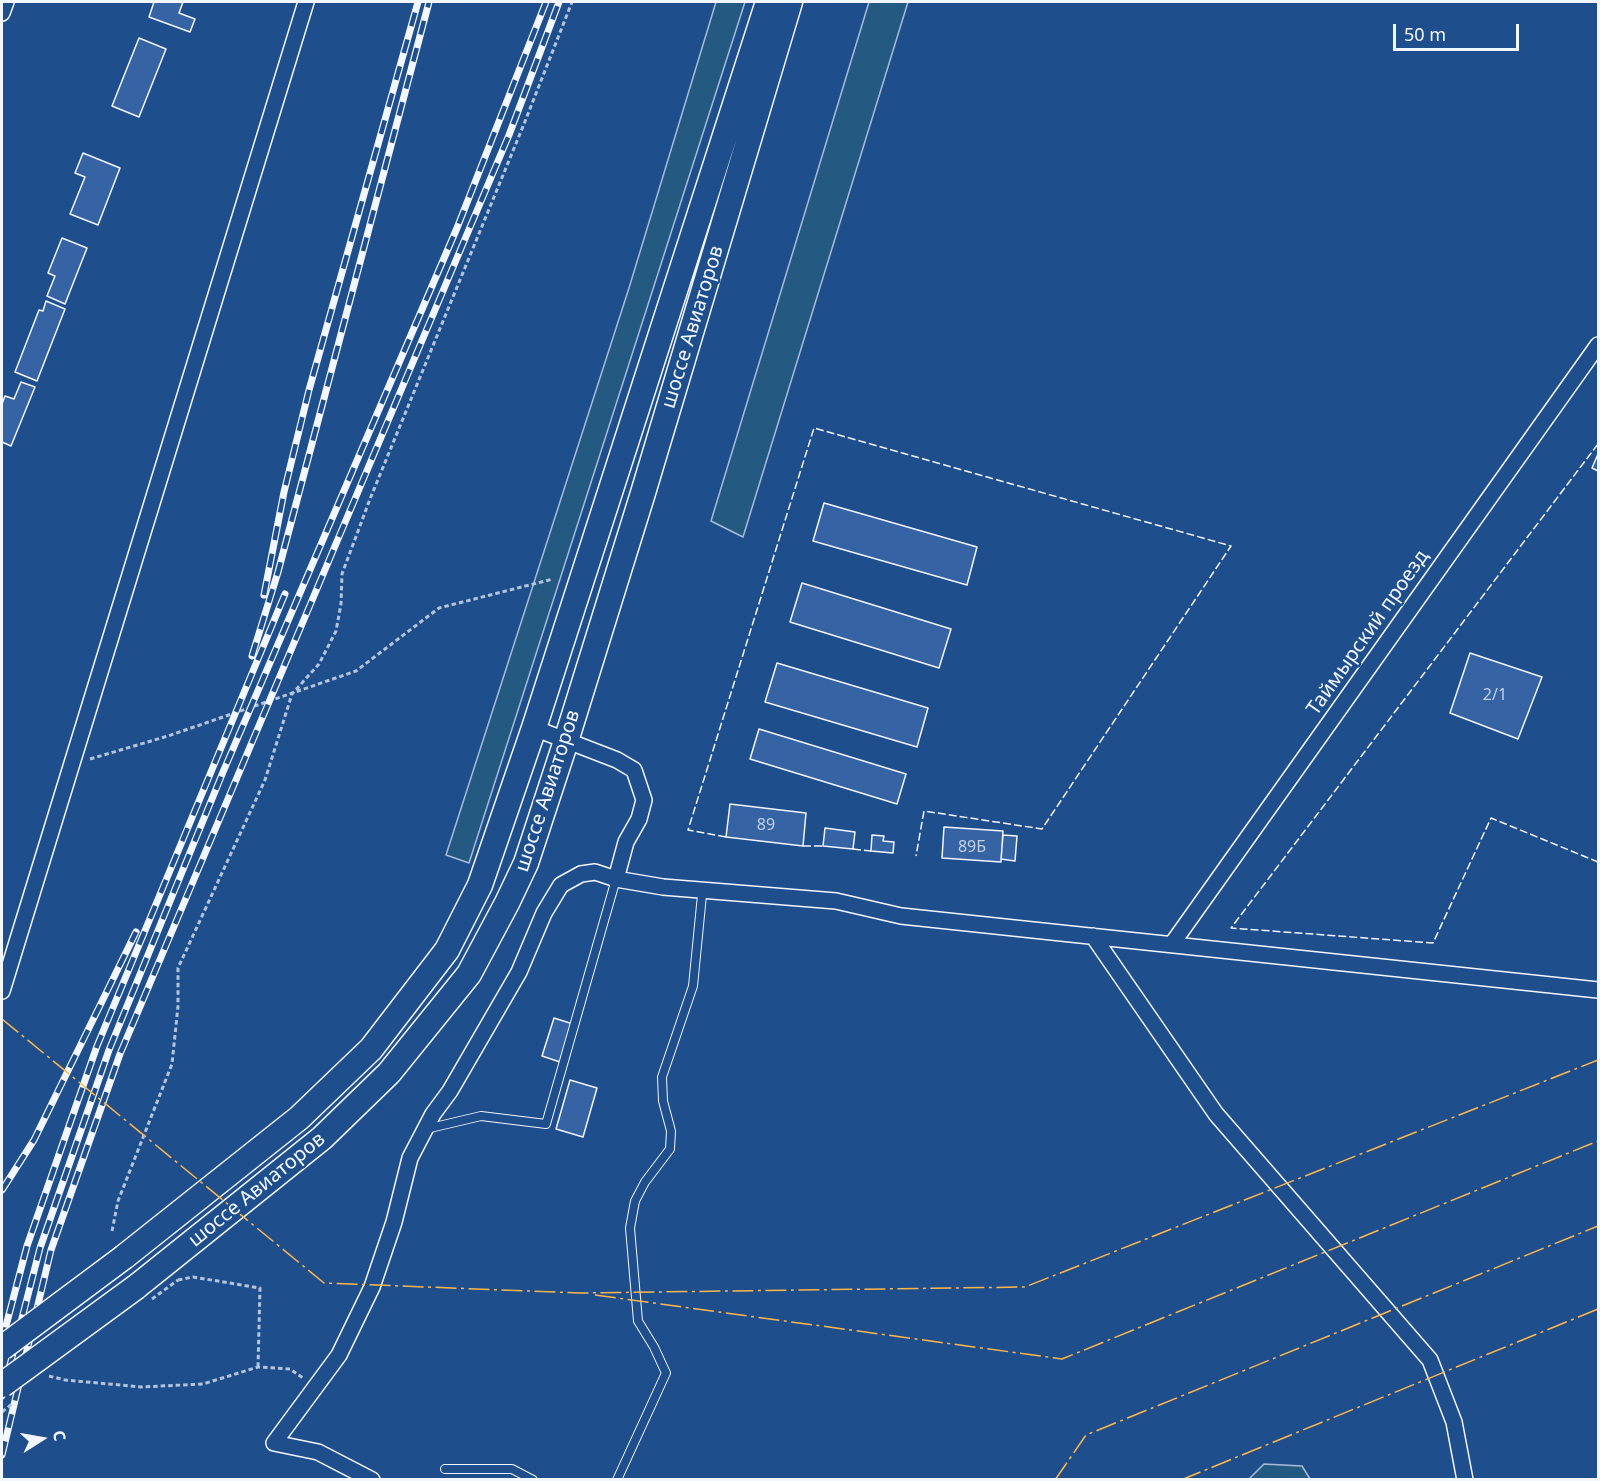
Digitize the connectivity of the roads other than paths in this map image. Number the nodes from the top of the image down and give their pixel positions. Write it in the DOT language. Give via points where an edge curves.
graph roads {
  1 [pos="6,2"];
  2 [pos="306,2"];
  3 [pos="768,2"];
  4 [pos="790,2"];
  5 [pos="2,13"];
  6 [pos="1599,345"];
  7 [pos="534,728"];
  8 [pos="566,741"];
  9 [pos="616,879"];
  10 [pos="702,896"];
  11 [pos="1093,936"];
  12 [pos="1172,944"];
  13 [pos="1599,990"];
  14 [pos="2,991"];
  15 [pos="425,1129"];
  16 [pos="2,1348"];
  17 [pos="2,1384"];
  18 [pos="445,1469"];
  19 [pos="372,1479"];
  20 [pos="533,1479"];
  21 [pos="617,1479"];
  22 [pos="1465,1479"];
  1 -- 5 [label="street"];
  2 -- 14 [label="street"];
  3 -- 7 [label="main road, шоссе Авиаторов"];
  4 -- 8 [label="main road, шоссе Авиаторов"];
  6 -- 12 [label="street, Таймырский проезд"];
  7 -- 8 [label="street"];
  7 -- 16 [label="main road, шоссе Авиаторов, bridge" via="480,885 447,950 371,1049 299,1118"];
  8 -- 9 [label="street" via="626,765 634,770 641,786 644,800 639,819 626,842"];
  8 -- 17 [label="main road, шоссе Авиаторов, bridge" via="526,863 469,974 389,1073 322,1138 136,1287"];
  9 -- 11 [label="street" via="663,887 836,901 901,916"];
  9 -- 15 [label="street" via="595,872 581,874 561,885 544,913 519,972"];
  9 -- 15 [label="lane" via="546,1124 481,1116"];
  10 -- 21 [label="lane" via="693,986 662,1077 670,1149 635,1201 630,1228 638,1321 666,1373"];
  11 -- 12 [label="street"];
  11 -- 22 [label="street" via="1216,1114 1430,1360 1454,1422"];
  12 -- 13 [label="street"];
  15 -- 19 [label="street" via="410,1158 372,1287 339,1355 274,1443 318,1452"];
  18 -- 20 [label="lane" via="512,1469"];
}
